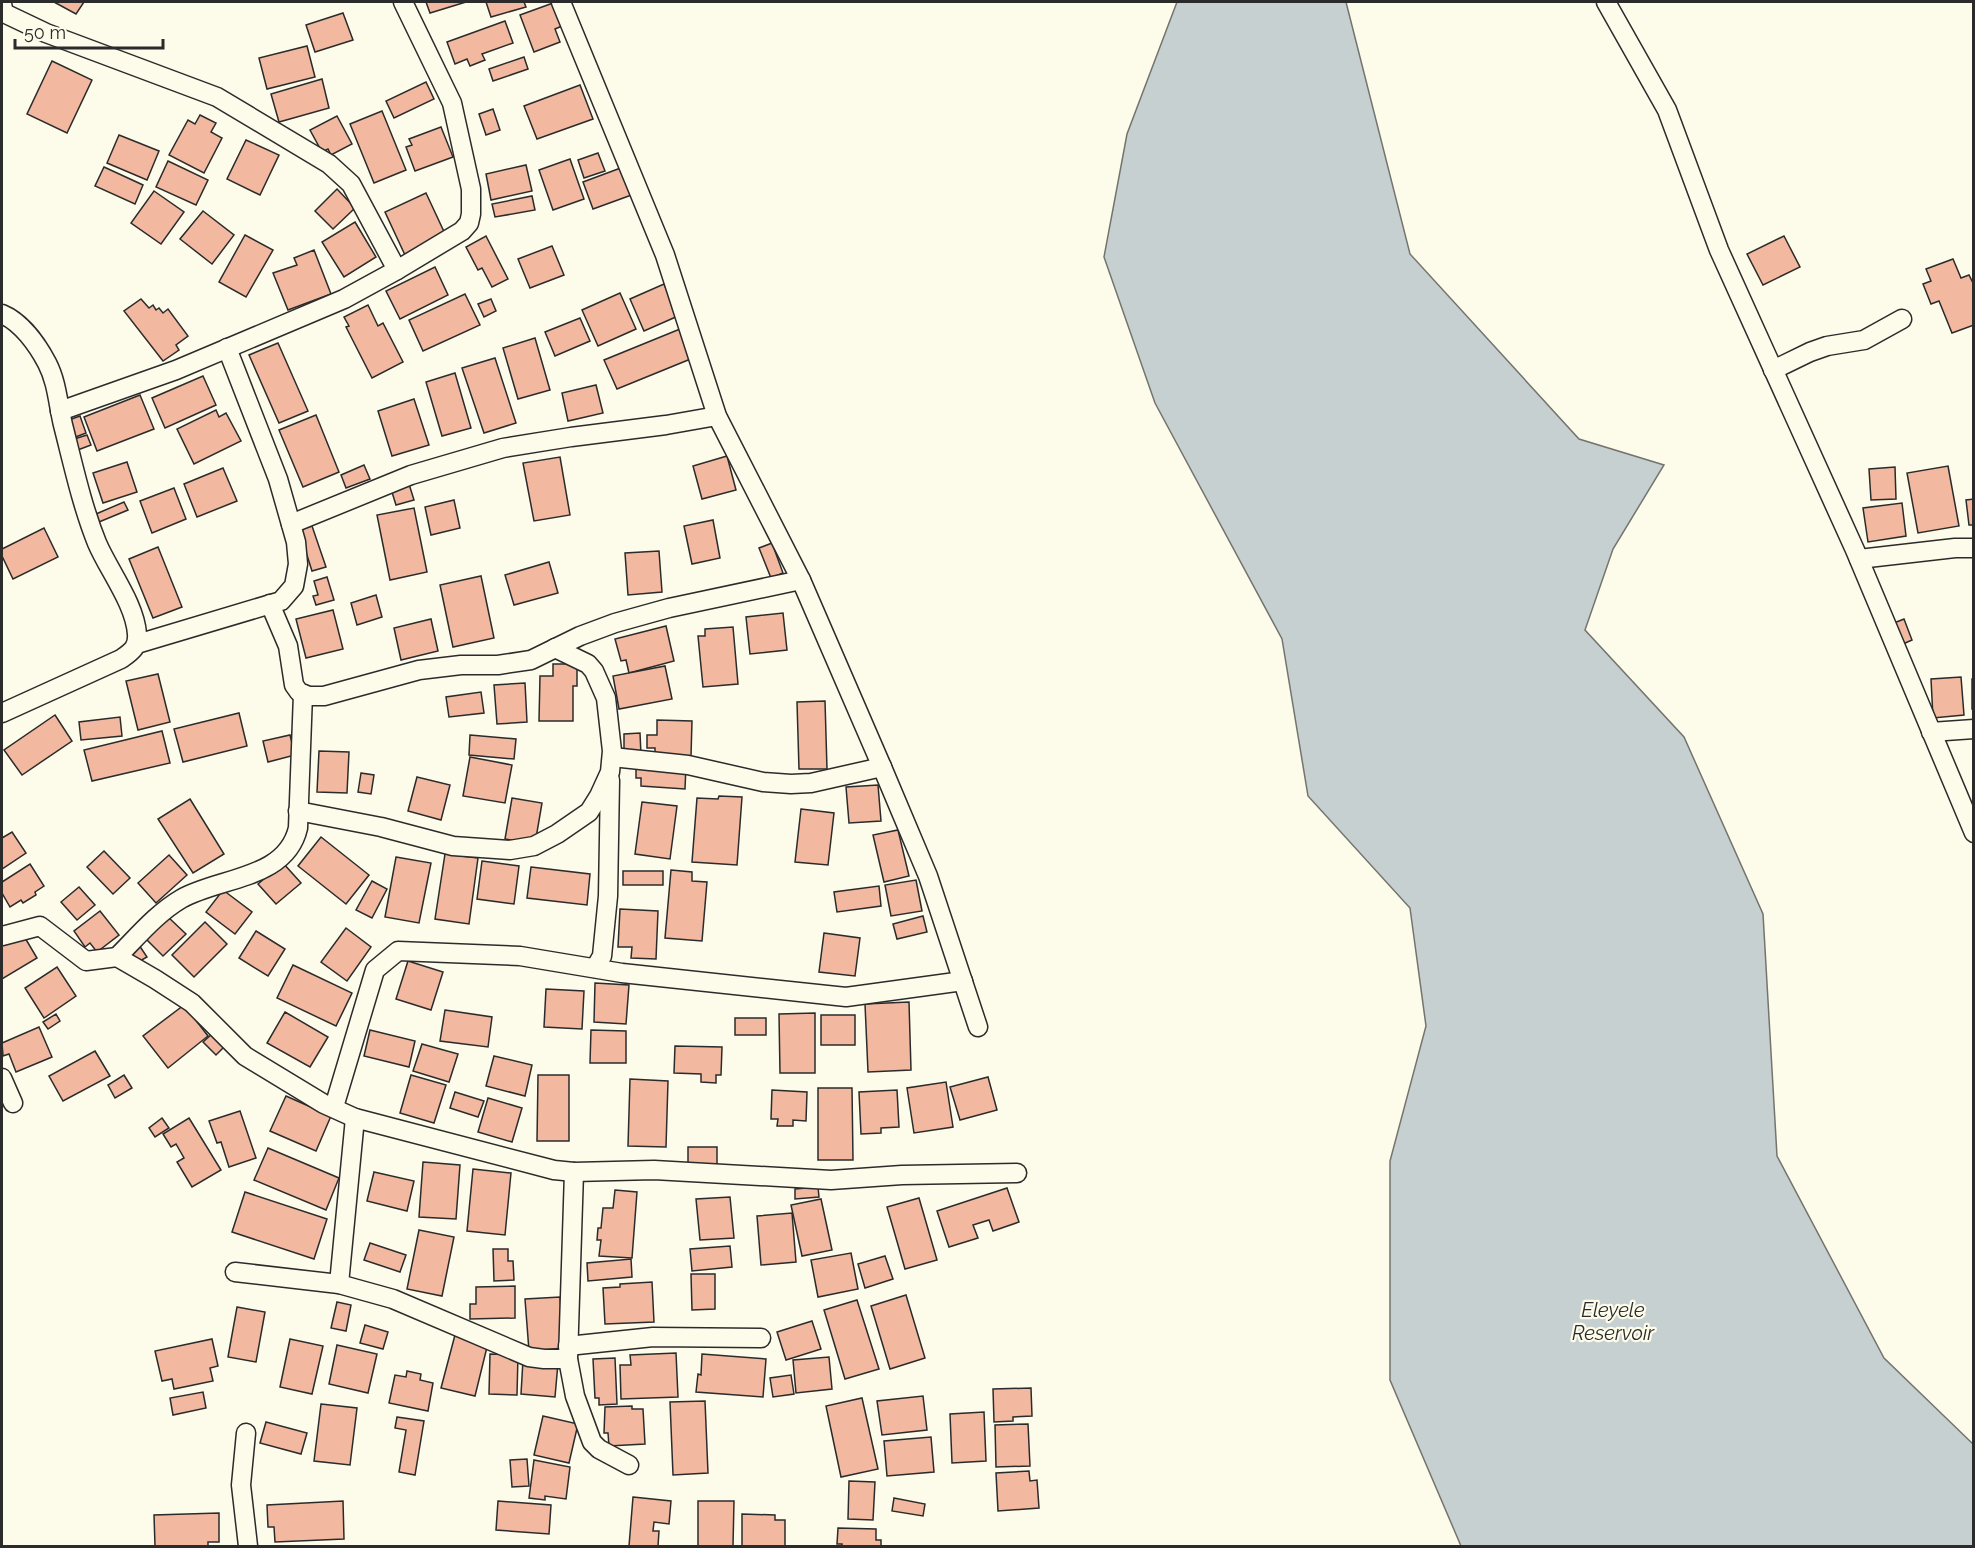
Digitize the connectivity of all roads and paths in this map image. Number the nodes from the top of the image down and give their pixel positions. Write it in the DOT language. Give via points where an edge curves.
graph roads {
  1 [pos="403,2"];
  2 [pos="561,2"];
  3 [pos="1606,2"];
  4 [pos="2,4"];
  5 [pos="397,270"];
  6 [pos="2,314"];
  7 [pos="1902,319"];
  8 [pos="227,348"];
  9 [pos="1773,370"];
  10 [pos="60,411"];
  11 [pos="717,416"];
  12 [pos="291,524"];
  13 [pos="1974,548"];
  14 [pos="1859,559"];
  15 [pos="801,580"];
  16 [pos="270,604"];
  17 [pos="137,644"];
  18 [pos="555,648"];
  19 [pos="303,694"];
  20 [pos="2,713"];
  21 [pos="1974,729"];
  22 [pos="1931,732"];
  23 [pos="611,764"];
  24 [pos="882,766"];
  25 [pos="298,811"];
  26 [pos="1974,833"];
  27 [pos="2,936"];
  28 [pos="117,957"];
  29 [pos="595,968"];
  30 [pos="963,981"];
  31 [pos="978,1027"];
  32 [pos="2,1078"];
  33 [pos="13,1103"];
  34 [pos="334,1107"];
  35 [pos="356,1118"];
  36 [pos="574,1172"];
  37 [pos="1017,1173"];
  38 [pos="235,1272"];
  39 [pos="339,1284"];
  40 [pos="761,1338"];
  41 [pos="568,1352"];
  42 [pos="246,1434"];
  43 [pos="629,1465"];
  44 [pos="248,1546"];
  1 -- 5 [label="street" via="452,103 471,189 471,214 462,231"];
  2 -- 11 [label="street" via="665,255"];
  3 -- 9 [label="street" via="1667,110 1719,250"];
  4 -- 5 [label="street" via="3,13 46,33 217,97 329,164 351,184"];
  5 -- 8 [label="street" via="344,298"];
  6 -- 10 [label="street" via="21,325 47,363"];
  7 -- 9 [label="street" via="1864,340 1827,346"];
  8 -- 10 [label="street"];
  8 -- 12 [label="street" via="278,479"];
  9 -- 14 [label="street"];
  10 -- 17 [label="street" via="97,543 132,612"];
  11 -- 12 [label="street" via="503,448 411,475"];
  11 -- 15 [label="street"];
  12 -- 16 [label="street" via="298,564 294,586 281,601"];
  13 -- 14 [label="street"];
  14 -- 22 [label="street"];
  15 -- 18 [label="street" via="669,608 589,632"];
  15 -- 24 [label="street"];
  16 -- 17 [label="street"];
  16 -- 19 [label="street" via="288,646 294,685"];
  17 -- 20 [label="street" via="121,659"];
  18 -- 19 [label="street" via="531,660 419,670 324,696"];
  18 -- 23 [label="street" via="594,670 606,698"];
  19 -- 25 [label="street"];
  21 -- 22 [label="street"];
  22 -- 26 [label="street"];
  23 -- 24 [label="street" via="680,764 791,784 812,783"];
  23 -- 25 [label="street" via="589,812 534,846 510,850 453,846"];
  23 -- 29 [label="street" via="608,896 602,956"];
  24 -- 30 [label="street" via="928,876"];
  25 -- 28 [label="street" via="295,840 286,852 268,866 183,898"];
  27 -- 28 [label="street" via="40,926 86,962"];
  28 -- 34 [label="street" via="192,1003 245,1056"];
  29 -- 30 [label="street" via="846,998"];
  29 -- 34 [label="street" via="520,956 398,951 375,970"];
  30 -- 31 [label="street"];
  32 -- 33 [label="street"];
  34 -- 35 [label="street"];
  35 -- 36 [label="street"];
  35 -- 39 [label="street"];
  36 -- 37 [label="street" via="654,1170 831,1180 902,1174"];
  36 -- 41 [label="street"];
  38 -- 39 [label="street"];
  39 -- 41 [label="street" via="393,1299 529,1357 544,1359"];
  40 -- 41 [label="street" via="653,1338"];
  41 -- 43 [label="street" via="575,1396 592,1442"];
  42 -- 44 [label="street" via="241,1485"];
}
